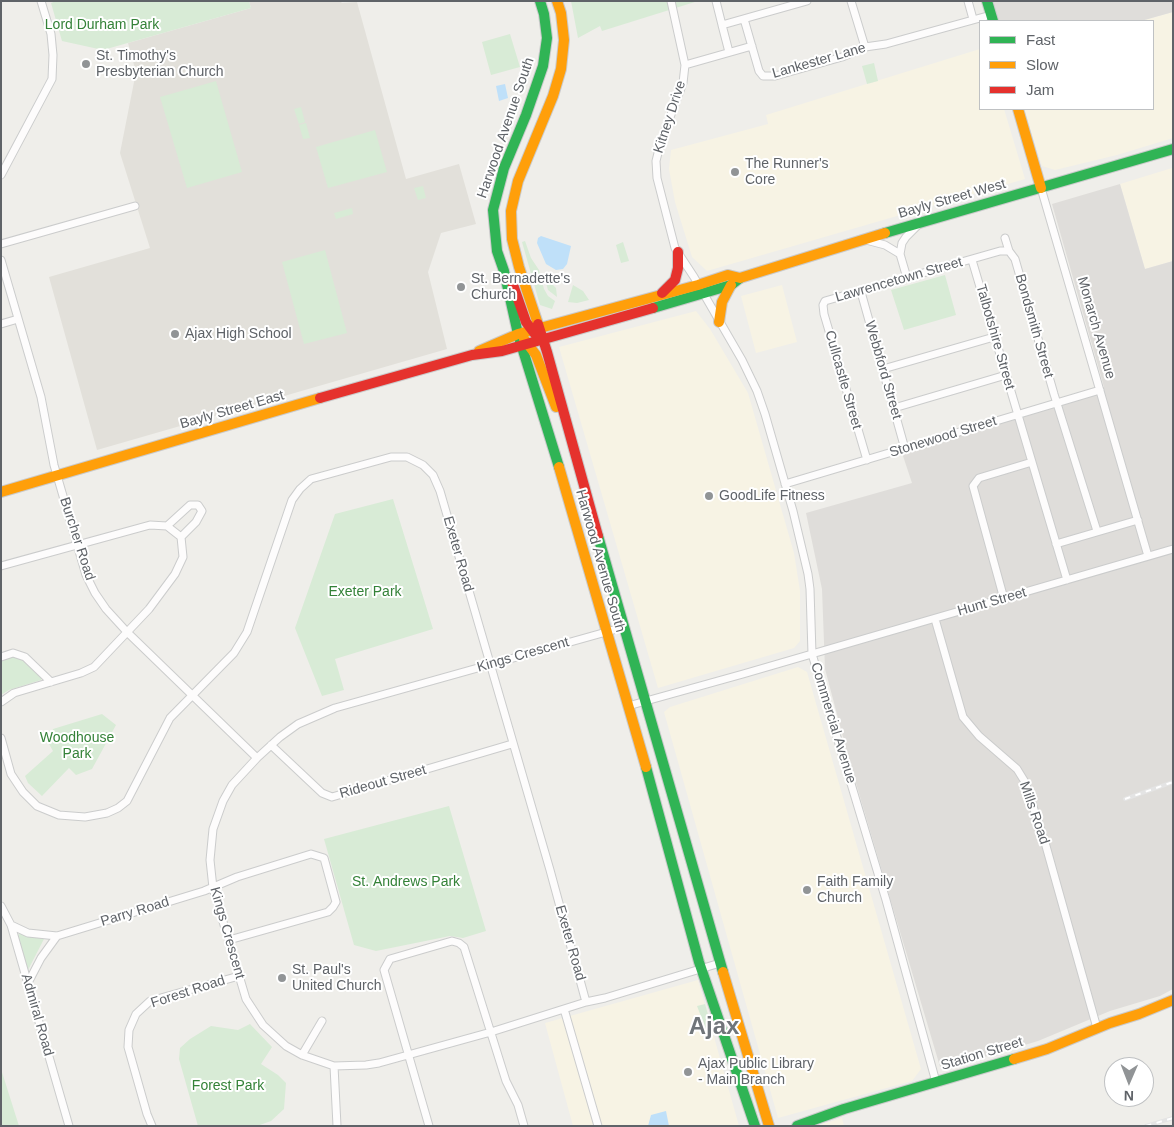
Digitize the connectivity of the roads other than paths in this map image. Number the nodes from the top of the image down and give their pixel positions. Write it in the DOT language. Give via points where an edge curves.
graph roads {
  1 [pos="41,1"];
  2 [pos="540,1"];
  3 [pos="557,1"];
  4 [pos="671,1"];
  5 [pos="716,1"];
  6 [pos="807,1"];
  7 [pos="851,1"];
  8 [pos="968,1"];
  9 [pos="988,1"];
  10 [pos="992,18"];
  11 [pos="744,19"];
  12 [pos="973,19"];
  13 [pos="722,25"];
  14 [pos="752,46"];
  15 [pos="865,47"];
  16 [pos="729,52"];
  17 [pos="685,65"];
  18 [pos="1018,110"];
  19 [pos="1173,149"];
  20 [pos="1,176"];
  21 [pos="1041,188"];
  22 [pos="135,206"];
  23 [pos="920,223"];
  24 [pos="1005,238"];
  25 [pos="864,240"];
  26 [pos="1,244"];
  27 [pos="1009,251"];
  28 [pos="678,252"];
  29 [pos="900,254"];
  30 [pos="1,260"];
  31 [pos="972,260"];
  32 [pos="504,271"];
  33 [pos="740,278"];
  34 [pos="907,278"];
  35 [pos="731,285"];
  36 [pos="701,289"];
  37 [pos="861,292"];
  38 [pos="660,294"];
  39 [pos="826,301"];
  40 [pos="18,319"];
  41 [pos="719,322"];
  42 [pos="1,324"];
  43 [pos="538,333"];
  44 [pos="518,334"];
  45 [pos="994,337"];
  46 [pos="525,344"];
  47 [pos="472,355"];
  48 [pos="882,369"];
  49 [pos="1006,376"];
  50 [pos="1100,390"];
  51 [pos="1056,403"];
  52 [pos="894,408"];
  53 [pos="1018,414"];
  54 [pos="568,433"];
  55 [pos="905,449"];
  56 [pos="866,460"];
  57 [pos="1032,462"];
  58 [pos="57,476"];
  59 [pos="582,479"];
  60 [pos="563,481"];
  61 [pos="785,484"];
  62 [pos="1,492"];
  63 [pos="1138,520"];
  64 [pos="167,526"];
  65 [pos="1097,532"];
  66 [pos="181,537"];
  67 [pos="77,544"];
  68 [pos="1056,544"];
  69 [pos="1173,549"];
  70 [pos="1148,556"];
  71 [pos="1,566"];
  72 [pos="1067,580"];
  73 [pos="1004,599"];
  74 [pos="936,619"];
  75 [pos="624,627"];
  76 [pos="606,631"];
  77 [pos="127,632"];
  78 [pos="812,654"];
  79 [pos="1,657"];
  80 [pos="490,664"];
  81 [pos="51,682"];
  82 [pos="192,695"];
  83 [pos="1,702"];
  84 [pos="645,702"];
  85 [pos="628,706"];
  86 [pos="1,738"];
  87 [pos="512,744"];
  88 [pos="271,745"];
  89 [pos="258,758"];
  90 [pos="680,821"];
  91 [pos="661,825"];
  92 [pos="213,888"];
  93 [pos="1,906"];
  94 [pos="11,925"];
  95 [pos="57,936"];
  96 [pos="229,940"];
  97 [pos="720,963"];
  98 [pos="701,969"];
  99 [pos="239,976"];
  100 [pos="28,983"];
  101 [pos="1173,1000"];
  102 [pos="586,1002"];
  103 [pos="564,1009"];
  104 [pos="322,1022"];
  105 [pos="1097,1028"];
  106 [pos="491,1032"];
  107 [pos="408,1054"];
  108 [pos="302,1055"];
  109 [pos="334,1066"];
  110 [pos="936,1082"];
  111 [pos="69,1126"];
  112 [pos="152,1126"];
  113 [pos="337,1126"];
  114 [pos="429,1126"];
  115 [pos="524,1126"];
  116 [pos="598,1126"];
  117 [pos="755,1126"];
  118 [pos="769,1126"];
  119 [pos="797,1126"];
  1 -- 20 [label="street" via="51,34 52,79"];
  2 -- 32 [label="main road, Harwood Avenue South" via="546,38 543,66 504,168 493,210 497,251"];
  3 -- 43 [label="main road, Harwood Avenue South" via="564,40 561,69 518,180 511,210 512,239"];
  4 -- 17 [label="street, Kitney Drive"];
  5 -- 13 [label="street"];
  6 -- 11 [label="street"];
  7 -- 15 [label="street"];
  8 -- 12 [label="street"];
  9 -- 10 [label="main road"];
  10 -- 12 [label="street, Lankester Lane"];
  11 -- 13 [label="street"];
  11 -- 14 [label="street, Lankester Lane"];
  12 -- 15 [label="street, Lankester Lane"];
  13 -- 16 [label="street"];
  14 -- 15 [label="street, Lankester Lane" via="763,76 775,76 842,57"];
  14 -- 16 [label="street"];
  16 -- 17 [label="street"];
  17 -- 28 [label="street, Kitney Drive" via="684,83 656,161 657,178"];
  18 -- 21 [label="main road, Monarch Avenue"];
  19 -- 21 [label="main road, Bayly Street West"];
  21 -- 23 [label="main road, Bayly Street West"];
  21 -- 50 [label="street, Monarch Avenue"];
  22 -- 26 [label="street"];
  23 -- 25 [label="main road, Bayly Street West"];
  23 -- 29 [label="street" via="906,237"];
  24 -- 27 [label="street, Bondsmith Street"];
  25 -- 29 [label="street" via="885,245"];
  25 -- 33 [label="main road, Bayly Street West"];
  27 -- 31 [label="street"];
  27 -- 51 [label="street, Bondsmith Street" via="1015,259"];
  28 -- 36 [label="street, Kitney Drive"];
  28 -- 38 [label="main road" via="675,280"];
  29 -- 34 [label="street"];
  30 -- 40 [label="street, Burcher Road"];
  31 -- 34 [label="street, Lawrencetown Street"];
  31 -- 45 [label="street, Talbotshire Street"];
  32 -- 43 [label="main road" via="512,282 526,322"];
  32 -- 44 [label="main road, Harwood Avenue South"];
  33 -- 35 [label="main road, Bayly Street West"];
  33 -- 36 [label="main road, Bayly Street West" via="728,275"];
  34 -- 37 [label="street, Lawrencetown Street"];
  35 -- 36 [label="main road, Bayly Street West"];
  35 -- 41 [label="main road" via="722,302"];
  36 -- 38 [label="main road, Bayly Street West"];
  36 -- 41 [label="street, Commercial Avenue"];
  36 -- 43 [label="main road, Bayly Street West"];
  37 -- 39 [label="street, Lawrencetown Street"];
  37 -- 48 [label="street, Webbford Street"];
  38 -- 43 [label="main road, Bayly Street West"];
  39 -- 56 [label="street, Cullcastle Street" via="824,314"];
  40 -- 42 [label="street"];
  40 -- 58 [label="street, Burcher Road" via="41,396"];
  41 -- 61 [label="street, Commercial Avenue" via="757,391"];
  43 -- 44 [label="main road, Bayly Street East"];
  43 -- 46 [label="main road, Bayly Street East"];
  43 -- 54 [label="main road, Harwood Avenue South"];
  44 -- 46 [label="main road, Harwood Avenue South"];
  44 -- 47 [label="main road, Bayly Street East"];
  45 -- 48 [label="street"];
  45 -- 49 [label="street, Talbotshire Street"];
  46 -- 47 [label="main road, Bayly Street East"];
  46 -- 54 [label="main road" via="536,355"];
  46 -- 60 [label="main road, Harwood Avenue South"];
  47 -- 58 [label="main road, Bayly Street East"];
  48 -- 52 [label="street, Webbford Street"];
  49 -- 52 [label="street"];
  49 -- 53 [label="street, Talbotshire Street"];
  50 -- 51 [label="street, Stonewood Street"];
  50 -- 63 [label="street, Monarch Avenue"];
  51 -- 53 [label="street, Stonewood Street"];
  51 -- 65 [label="street, Bondsmith Street"];
  52 -- 55 [label="street, Webbford Street"];
  53 -- 55 [label="street, Stonewood Street"];
  53 -- 57 [label="street, Talbotshire Street"];
  54 -- 59 [label="main road, Harwood Avenue South"];
  55 -- 56 [label="street, Stonewood Street"];
  56 -- 61 [label="street, Stonewood Street"];
  57 -- 68 [label="street, Talbotshire Street"];
  57 -- 73 [label="street" via="979,478 973,486"];
  58 -- 62 [label="main road, Bayly Street East"];
  58 -- 67 [label="street, Burcher Road"];
  59 -- 60 [label="main road"];
  59 -- 75 [label="main road, Harwood Avenue South"];
  60 -- 76 [label="main road, Harwood Avenue South"];
  61 -- 78 [label="street, Commercial Avenue" via="808,574"];
  63 -- 65 [label="street"];
  63 -- 70 [label="street, Monarch Avenue"];
  64 -- 66 [label="street"];
  64 -- 66 [label="street" via="190,504 198,505 202,511"];
  64 -- 67 [label="street" via="150,525"];
  65 -- 68 [label="street"];
  66 -- 77 [label="street" via="183,557 175,574 149,610"];
  67 -- 71 [label="street"];
  67 -- 77 [label="street, Burcher Road" via="95,593"];
  68 -- 72 [label="street, Talbotshire Street"];
  69 -- 70 [label="street, Hunt Street"];
  70 -- 72 [label="street, Hunt Street"];
  72 -- 73 [label="street, Hunt Street"];
  73 -- 74 [label="street, Hunt Street"];
  74 -- 78 [label="street, Hunt Street"];
  74 -- 105 [label="street, Mills Road" via="963,717 979,736 1018,769 1026,782"];
  75 -- 76 [label="street, Kings Crescent"];
  75 -- 84 [label="main road, Harwood Avenue South"];
  76 -- 80 [label="street, Kings Crescent"];
  76 -- 85 [label="main road, Harwood Avenue South"];
  77 -- 81 [label="street" via="94,667"];
  77 -- 82 [label="street, Burcher Road"];
  78 -- 84 [label="street, Hunt Street"];
  78 -- 110 [label="street, Commercial Avenue" via="886,900"];
  79 -- 81 [label="street" via="13,653 25,657"];
  80 -- 82 [label="street, Exeter Road" via="433,475 424,465 407,458 391,457 311,480 300,489 292,500 247,632 234,653"];
  80 -- 87 [label="street, Exeter Road"];
  80 -- 88 [label="street, Kings Crescent" via="325,711 298,724"];
  81 -- 83 [label="street" via="14,693"];
  82 -- 86 [label="street, Exeter Road" via="170,718 127,801 108,813 85,818 58,816 37,806 11,774"];
  82 -- 89 [label="street, Burcher Road"];
  84 -- 85 [label="street"];
  84 -- 90 [label="main road, Harwood Avenue South"];
  85 -- 91 [label="main road, Harwood Avenue South"];
  87 -- 88 [label="street, Rideout Street" via="332,797 322,793"];
  87 -- 102 [label="street, Exeter Road"];
  88 -- 89 [label="street, Kings Crescent"];
  89 -- 92 [label="street, Kings Crescent" via="232,785 216,816 210,860"];
  90 -- 91 [label="main road"];
  90 -- 97 [label="main road, Harwood Avenue South"];
  91 -- 98 [label="main road, Harwood Avenue South"];
  92 -- 95 [label="street, Parry Road"];
  92 -- 96 [label="street, Kings Crescent"];
  92 -- 96 [label="street, Parry Road" via="237,877 311,854 324,858 336,902 333,908"];
  93 -- 94 [label="street, Admiral Road"];
  94 -- 95 [label="street, Parry Road" via="28,933"];
  94 -- 100 [label="street, Admiral Road"];
  95 -- 100 [label="street"];
  96 -- 99 [label="street, Kings Crescent"];
  97 -- 98 [label="street, Kings Crescent"];
  97 -- 118 [label="main road, Harwood Avenue South"];
  98 -- 102 [label="street, Kings Crescent"];
  98 -- 117 [label="main road, Harwood Avenue South"];
  99 -- 108 [label="street, Kings Crescent" via="246,998 263,1025 286,1046"];
  99 -- 112 [label="street, Forest Road" via="150,1001 136,1014 128,1030 128,1047"];
  100 -- 111 [label="street, Admiral Road"];
  101 -- 105 [label="main road, Station Street"];
  102 -- 103 [label="street, Kings Crescent"];
  103 -- 106 [label="street, Kings Crescent"];
  103 -- 116 [label="street"];
  104 -- 108 [label="street"];
  105 -- 110 [label="main road, Station Street" via="1047,1049"];
  106 -- 107 [label="street, Kings Crescent"];
  106 -- 107 [label="street" via="464,948 452,941 390,959 384,970"];
  106 -- 115 [label="street"];
  107 -- 109 [label="street, Kings Crescent" via="366,1065"];
  107 -- 114 [label="street"];
  108 -- 109 [label="street, Kings Crescent"];
  109 -- 113 [label="street"];
  110 -- 119 [label="main road, Station Street"];
}
